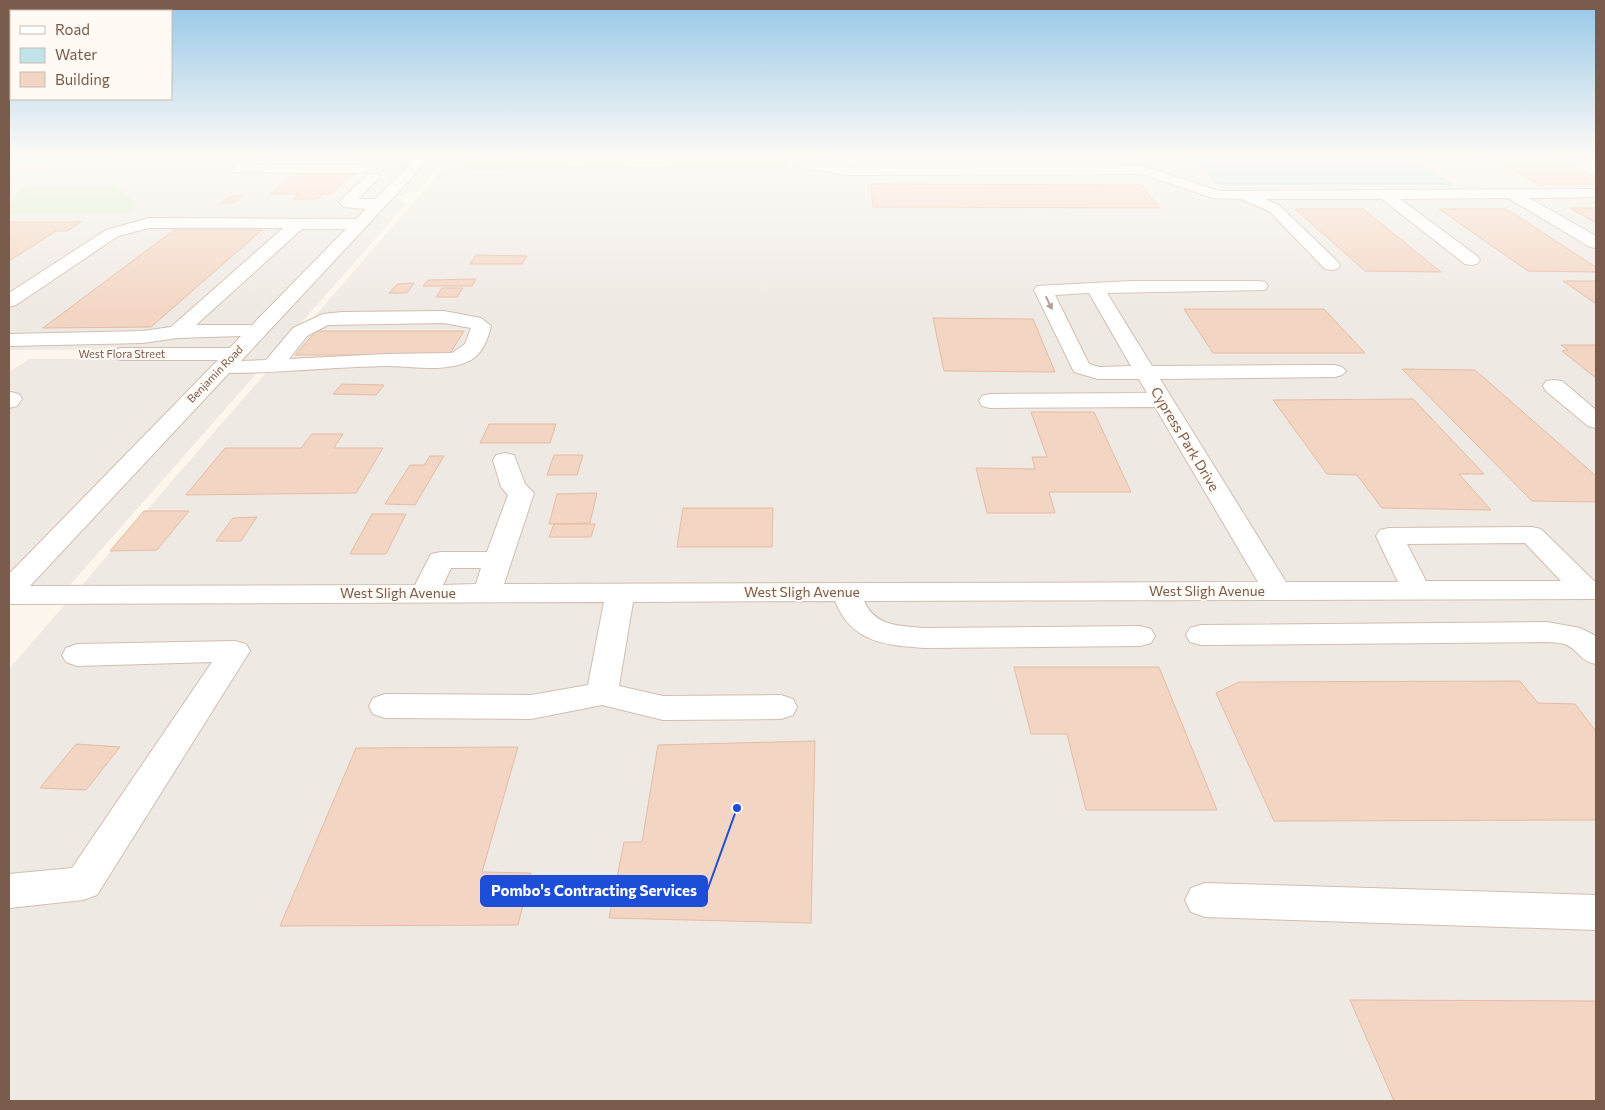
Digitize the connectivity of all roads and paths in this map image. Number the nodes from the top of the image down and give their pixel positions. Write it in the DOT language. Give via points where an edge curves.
graph roads {
  1 [pos="373,210"];
  2 [pos="1276,210"];
  3 [pos="1405,210"];
  4 [pos="1538,210"];
  5 [pos="298,224"];
  6 [pos="360,224"];
  7 [pos="1596,243"];
  8 [pos="1470,260"];
  9 [pos="1331,265"];
  10 [pos="1259,286"];
  11 [pos="1094,287"];
  12 [pos="9,301"];
  13 [pos="257,330"];
  14 [pos="177,332"];
  15 [pos="9,340"];
  16 [pos="9,354"];
  17 [pos="228,360"];
  18 [pos="271,366"];
  19 [pos="1144,371"];
  20 [pos="1335,371"];
  21 [pos="1554,386"];
  22 [pos="1162,400"];
  23 [pos="990,401"];
  24 [pos="1596,421"];
  25 [pos="504,460"];
  26 [pos="499,560"];
  27 [pos="13,584"];
  28 [pos="1277,590"];
  29 [pos="1416,590"];
  30 [pos="1591,590"];
  31 [pos="846,592"];
  32 [pos="425,593"];
  33 [pos="487,593"];
  34 [pos="620,593"];
  35 [pos="1201,635"];
  36 [pos="1140,636"];
  37 [pos="1596,654"];
  38 [pos="77,655"];
  39 [pos="602,694"];
  40 [pos="385,706"];
  41 [pos="781,707"];
  42 [pos="9,891"];
  43 [pos="1205,900"];
  44 [pos="1596,913"];
  1 -- 6 [label="street, Benjamin Road"];
  2 -- 9 [label="street"];
  3 -- 8 [label="street"];
  4 -- 7 [label="street"];
  5 -- 6 [label="street"];
  5 -- 12 [label="street" via="149,223 112,232"];
  5 -- 14 [label="street"];
  6 -- 13 [label="street, Benjamin Road"];
  10 -- 11 [label="street"];
  11 -- 19 [label="street, Cypress Park Drive"];
  11 -- 19 [label="street, one-way" via="1043,290 1081,368 1098,373"];
  13 -- 14 [label="street"];
  13 -- 17 [label="street, Benjamin Road"];
  14 -- 15 [label="street" via="143,337"];
  16 -- 17 [label="street, West Flora Street"];
  17 -- 18 [label="street, West Flora Street"];
  17 -- 27 [label="street, Benjamin Road"];
  18 -- 18 [label="street, West Flora Street" via="455,359 469,352 478,341 481,326 467,320 444,317 323,320 300,332"];
  19 -- 20 [label="street"];
  19 -- 22 [label="street, Cypress Park Drive"];
  21 -- 24 [label="street"];
  22 -- 23 [label="street"];
  22 -- 28 [label="street, Cypress Park Drive"];
  25 -- 26 [label="street" via="514,487 521,493"];
  26 -- 32 [label="street" via="441,560"];
  26 -- 33 [label="street"];
  27 -- 32 [label="street, West Sligh Avenue"];
  28 -- 29 [label="street, West Sligh Avenue"];
  28 -- 31 [label="street, West Sligh Avenue"];
  29 -- 30 [label="street, West Sligh Avenue"];
  29 -- 30 [label="street" via="1389,536 1532,535"];
  31 -- 34 [label="street, West Sligh Avenue"];
  31 -- 36 [label="street" via="861,622 874,630 897,636"];
  32 -- 33 [label="street, West Sligh Avenue"];
  33 -- 34 [label="street, West Sligh Avenue"];
  34 -- 39 [label="street"];
  35 -- 37 [label="street" via="1547,632 1572,635 1586,642"];
  38 -- 42 [label="street" via="235,652 83,883"];
  39 -- 40 [label="street" via="531,707"];
  39 -- 41 [label="street" via="663,708"];
  43 -- 44 [label="street"];
}
